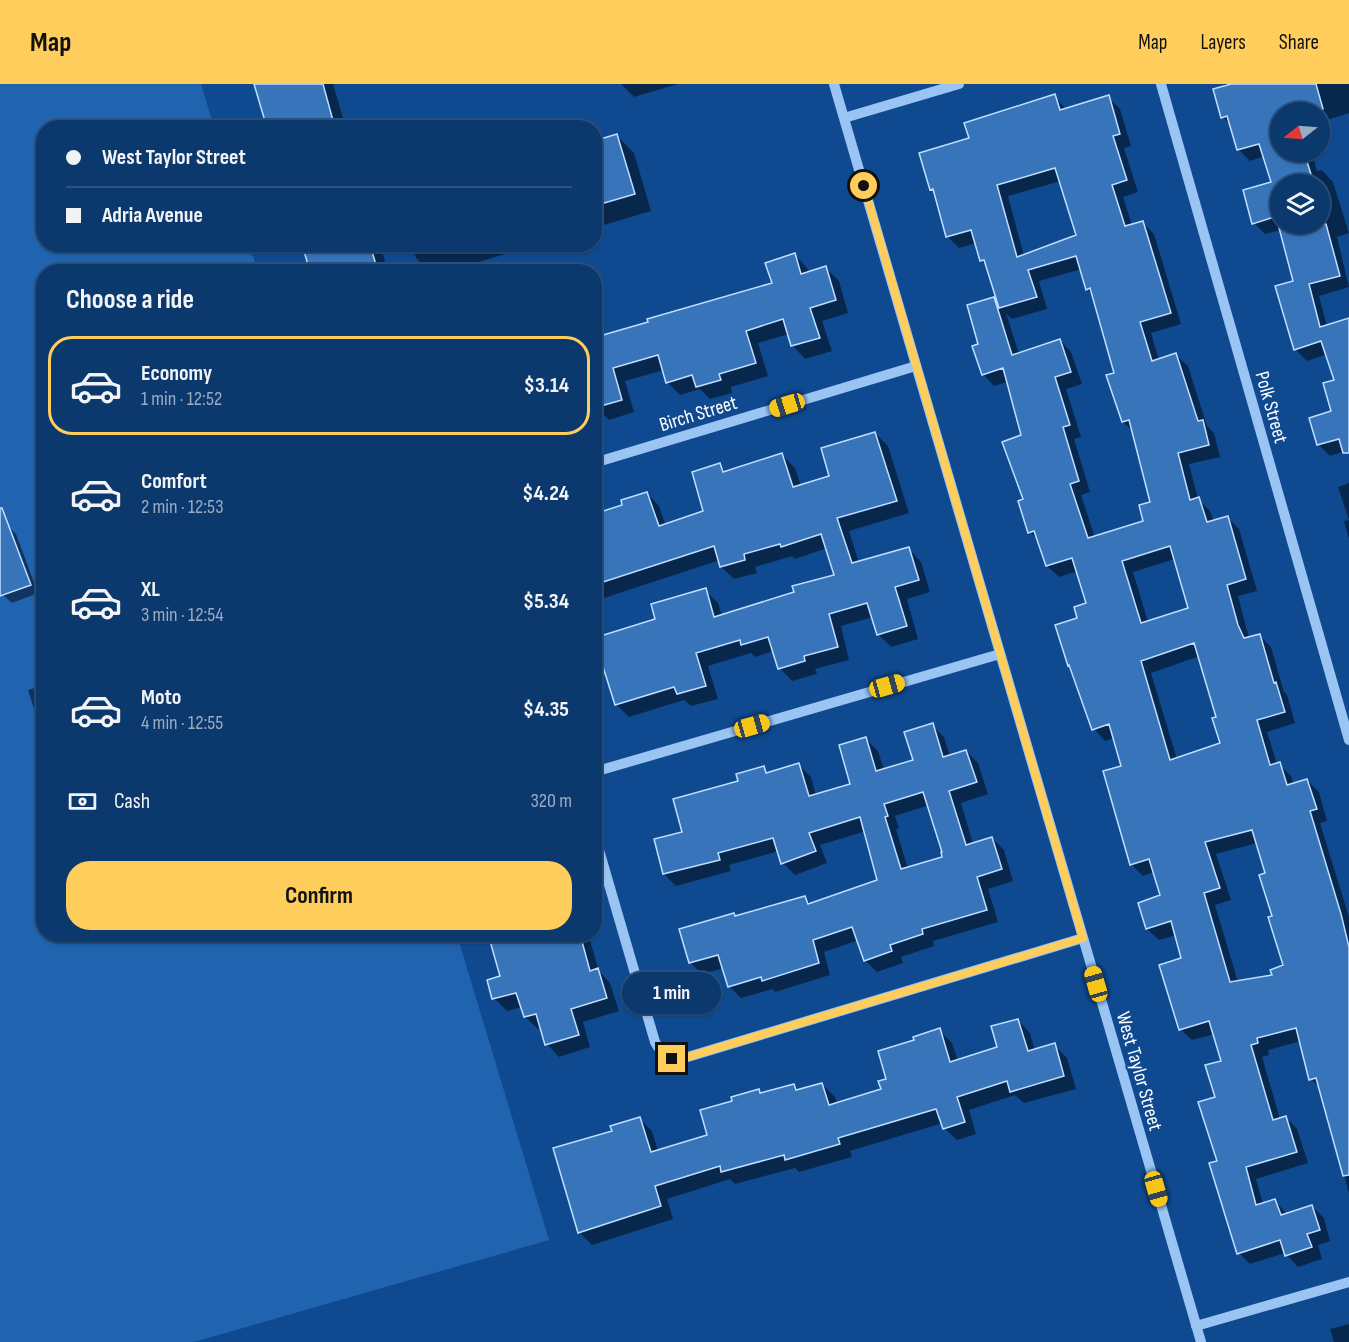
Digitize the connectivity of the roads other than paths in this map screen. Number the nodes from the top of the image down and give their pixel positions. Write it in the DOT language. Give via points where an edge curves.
graph roads {
  1 [pos="834,84"];
  2 [pos="959,84"];
  3 [pos="1161,84"];
  4 [pos="844,118"];
  5 [pos="916,366"];
  6 [pos="602,461"];
  7 [pos="1000,654"];
  8 [pos="1349,740"];
  9 [pos="602,770"];
  10 [pos="602,860"];
  11 [pos="1083,938"];
  12 [pos="1349,1282"];
  13 [pos="1196,1326"];
  14 [pos="1201,1342"];
  1 -- 4 [label="street, West Taylor Street"];
  2 -- 4 [label="street"];
  3 -- 8 [label="street, Polk Street"];
  4 -- 5 [label="street, West Taylor Street"];
  5 -- 6 [label="street, Birch Street"];
  5 -- 7 [label="street, West Taylor Street"];
  7 -- 9 [label="street"];
  7 -- 11 [label="street, West Taylor Street"];
  10 -- 11 [label="street" via="655,1042 672,1059"];
  11 -- 13 [label="street, West Taylor Street"];
  12 -- 13 [label="street"];
  13 -- 14 [label="street, West Taylor Street"];
}
